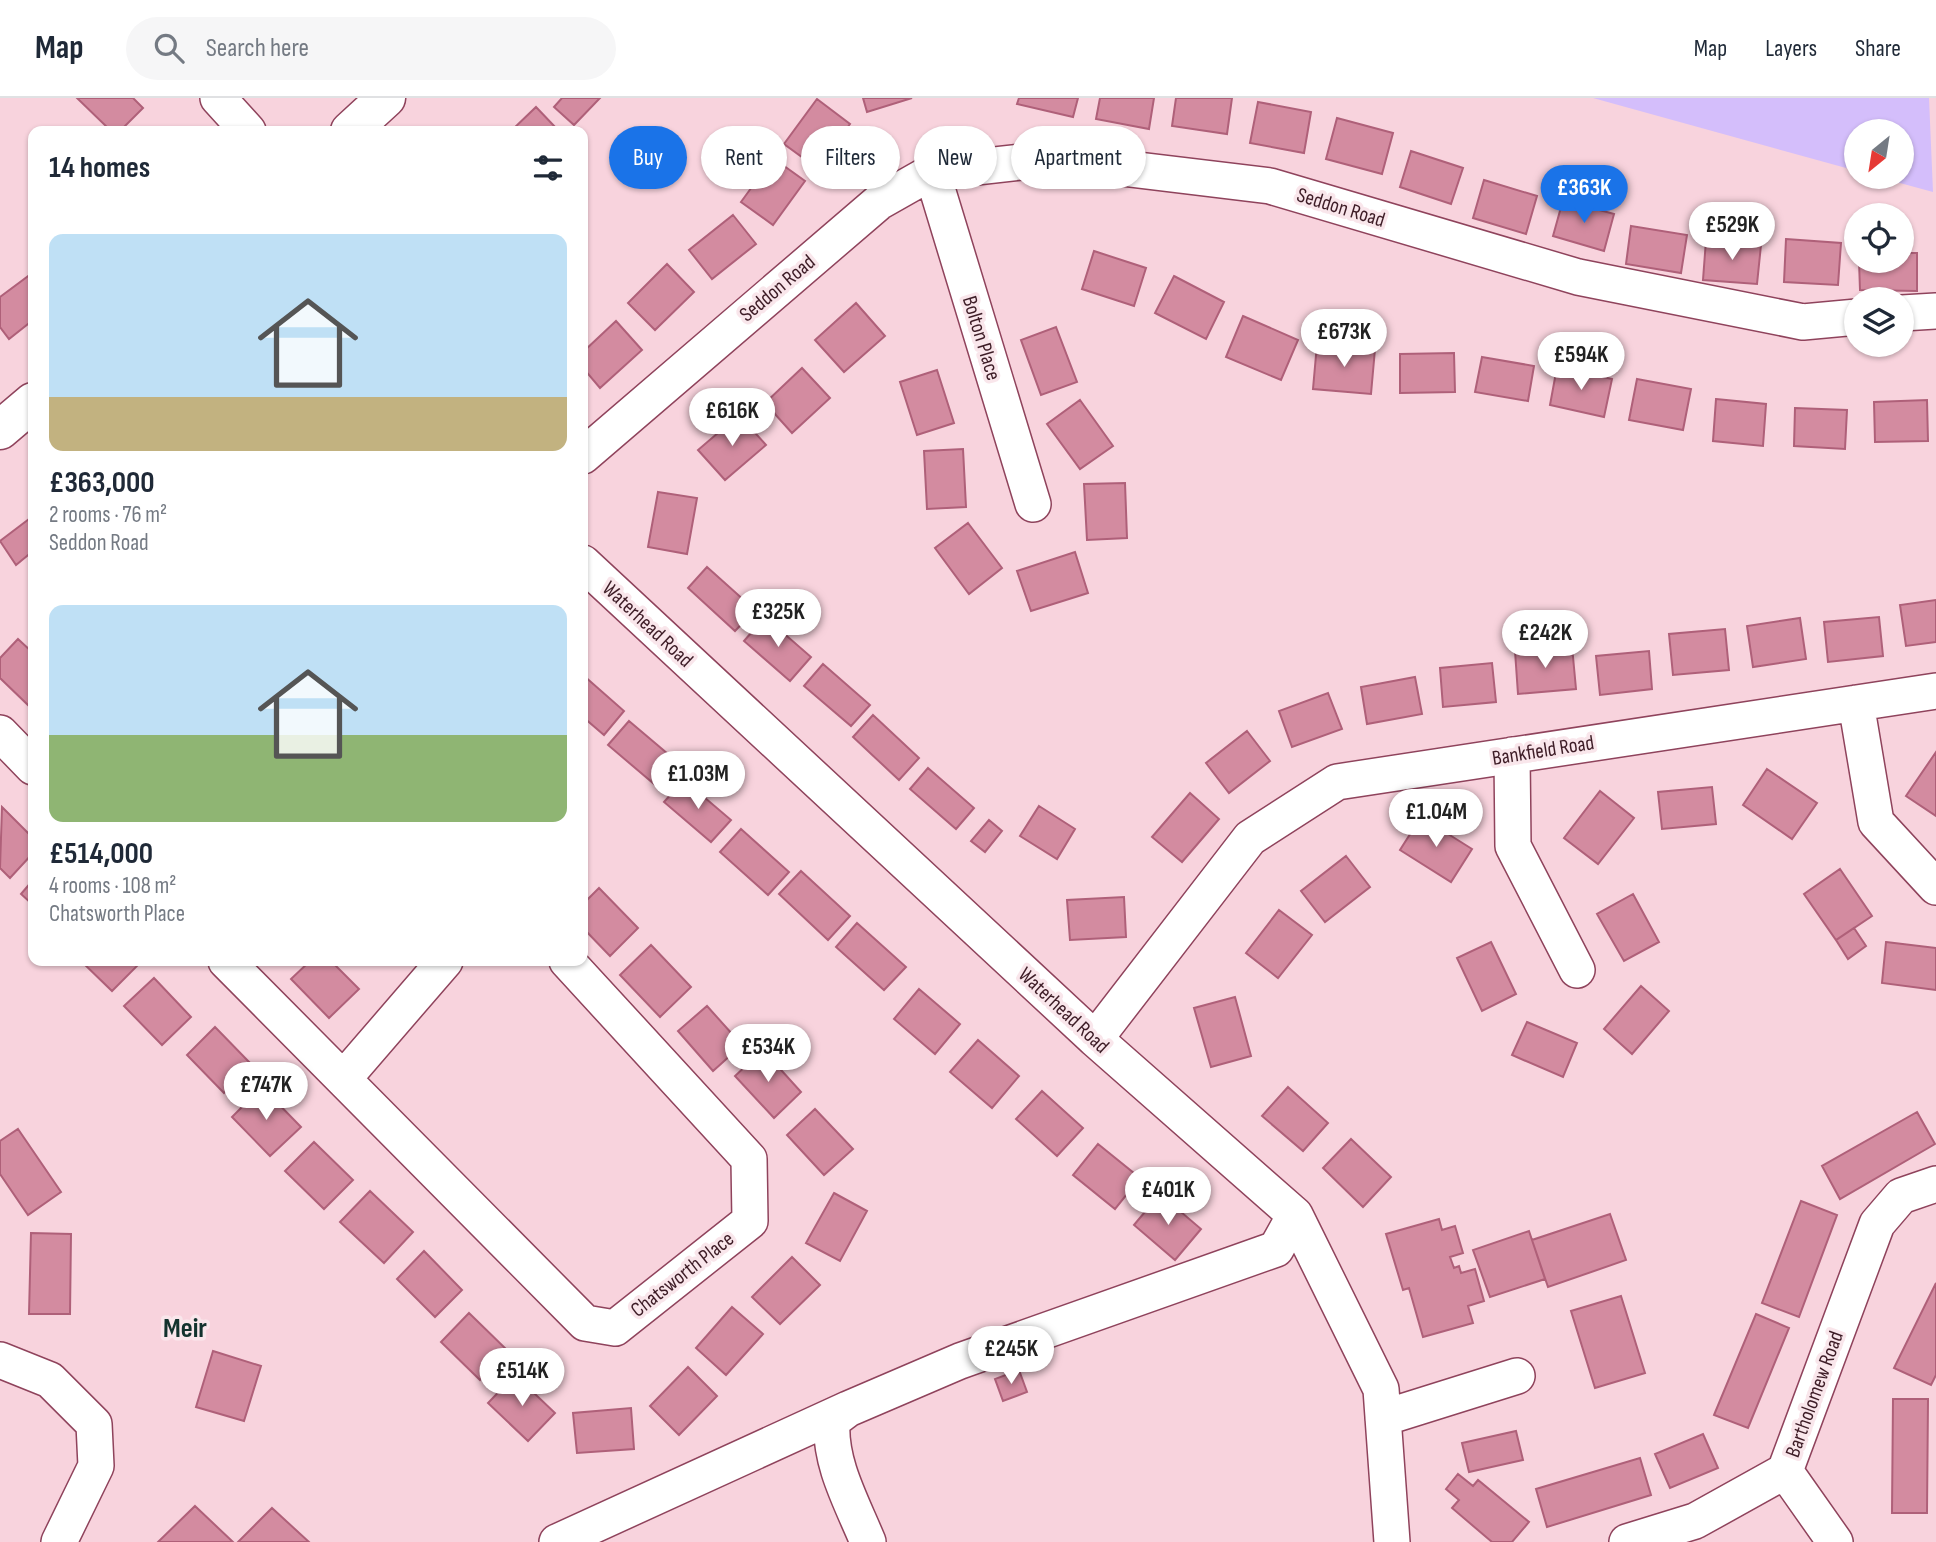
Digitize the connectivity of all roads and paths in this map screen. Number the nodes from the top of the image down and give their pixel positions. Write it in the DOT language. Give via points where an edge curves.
graph roads {
  1 [pos="218,98"];
  2 [pos="386,98"];
  3 [pos="243,126"];
  4 [pos="355,126"];
  5 [pos="997,165"];
  6 [pos="914,182"];
  7 [pos="937,189"];
  8 [pos="1936,311"];
  9 [pos="1914,312"];
  10 [pos="1844,318"];
  11 [pos="28,406"];
  12 [pos="0,430"];
  13 [pos="588,452"];
  14 [pos="1033,503"];
  15 [pos="588,568"];
  16 [pos="1936,691"];
  17 [pos="1856,703"];
  18 [pos="0,733"];
  19 [pos="1512,755"];
  20 [pos="28,762"];
  21 [pos="1936,887"];
  22 [pos="231,966"];
  23 [pos="441,966"];
  24 [pos="572,966"];
  25 [pos="1577,970"];
  26 [pos="1095,1039"];
  27 [pos="344,1079"];
  28 [pos="1936,1184"];
  29 [pos="1295,1215"];
  30 [pos="0,1360"];
  31 [pos="1517,1376"];
  32 [pos="848,1409"];
  33 [pos="1383,1418"];
  34 [pos="1785,1471"];
  35 [pos="59,1542"];
  36 [pos="557,1542"];
  37 [pos="868,1542"];
  38 [pos="1392,1542"];
  39 [pos="1627,1542"];
  40 [pos="1835,1542"];
  1 -- 3 [label="street"];
  2 -- 4 [label="highway"];
  5 -- 10 [label="street, Seddon Road" via="1047,159 1270,186 1578,277 1803,322"];
  6 -- 13 [label="street, Seddon Road" via="879,202"];
  7 -- 14 [label="street, Bolton Place"];
  8 -- 9 [label="street"];
  11 -- 12 [label="highway"];
  15 -- 26 [label="street, Waterhead Road"];
  16 -- 17 [label="street, Bankfield Road"];
  17 -- 19 [label="street, Bankfield Road"];
  17 -- 21 [label="street" via="1876,822"];
  18 -- 20 [label="street"];
  19 -- 25 [label="street" via="1513,846"];
  19 -- 26 [label="street, Bankfield Road" via="1337,782 1250,838"];
  22 -- 27 [label="street, Chatsworth Place"];
  23 -- 27 [label="street"];
  24 -- 27 [label="street, Chatsworth Place" via="749,1159 750,1221 615,1328 585,1323"];
  26 -- 29 [label="street, Waterhead Road"];
  28 -- 34 [label="street, Bartholomew Road" via="1901,1196 1877,1224"];
  29 -- 32 [label="street" via="1276,1249 960,1361"];
  29 -- 33 [label="street, Waterhead Road" via="1381,1389"];
  30 -- 35 [label="street" via="50,1380 94,1424 96,1466"];
  31 -- 33 [label="street"];
  32 -- 36 [label="street"];
  32 -- 37 [label="street" via="832,1421 831,1438 835,1463"];
  33 -- 38 [label="street, Waterhead Road"];
  34 -- 39 [label="street, Bartholomew Road" via="1695,1521"];
  34 -- 40 [label="street"];
}
